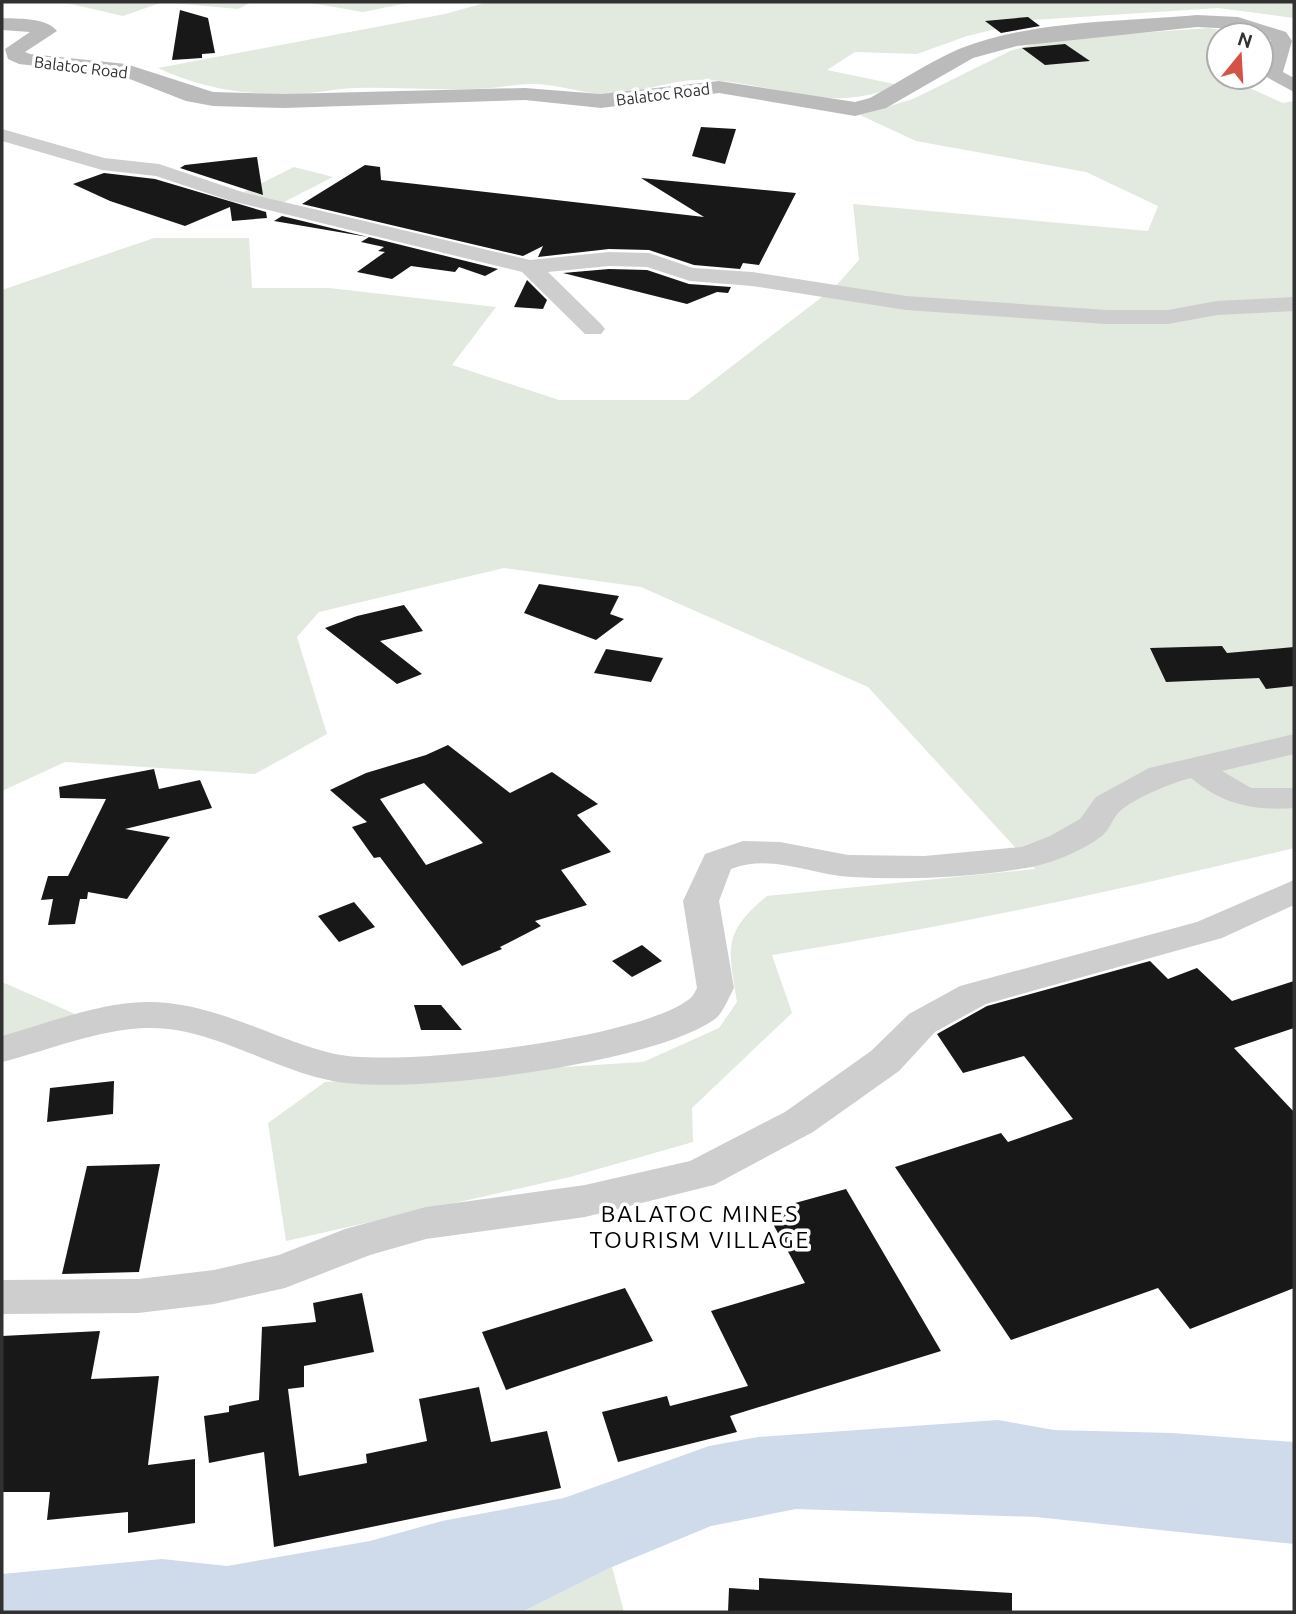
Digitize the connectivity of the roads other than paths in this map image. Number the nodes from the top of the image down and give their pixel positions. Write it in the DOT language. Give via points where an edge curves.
graph roads {
  1 [pos="2,24"];
  2 [pos="1294,86"];
  3 [pos="2,135"];
  4 [pos="530,267"];
  5 [pos="1294,304"];
  6 [pos="593,329"];
  7 [pos="1294,744"];
  8 [pos="1196,766"];
  9 [pos="1294,798"];
  10 [pos="1294,891"];
  11 [pos="2,1049"];
  12 [pos="2,1297"];
  1 -- 2 [label="main road, Balatoc Road" via="47,31 15,48 15,55 26,60 126,70 194,96 244,101 525,94 601,101 719,87 855,109 878,103 966,54 988,47 1069,32 1197,21 1238,23 1279,36 1281,51 1272,74"];
  3 -- 4 [label="street" via="102,164 159,170 238,197 416,243"];
  4 -- 5 [label="street" via="637,259 690,274 906,303 1106,317 1168,317"];
  4 -- 6 [label="street"];
  7 -- 8 [label="street"];
  8 -- 9 [label="street" via="1228,793 1270,800"];
  8 -- 11 [label="street" via="1161,775 1108,804 1091,826 1072,838 1027,857 924,867 848,866 780,853 743,852 717,862 701,901 716,988 703,1009 652,1033 627,1039 507,1062 406,1070 334,1068 190,1020 146,1016 90,1024"];
  10 -- 12 [label="street" via="1209,930 973,995 922,1023 885,1061 808,1116 699,1174 585,1201 426,1223 360,1241 285,1271 214,1287 138,1296"];
}
